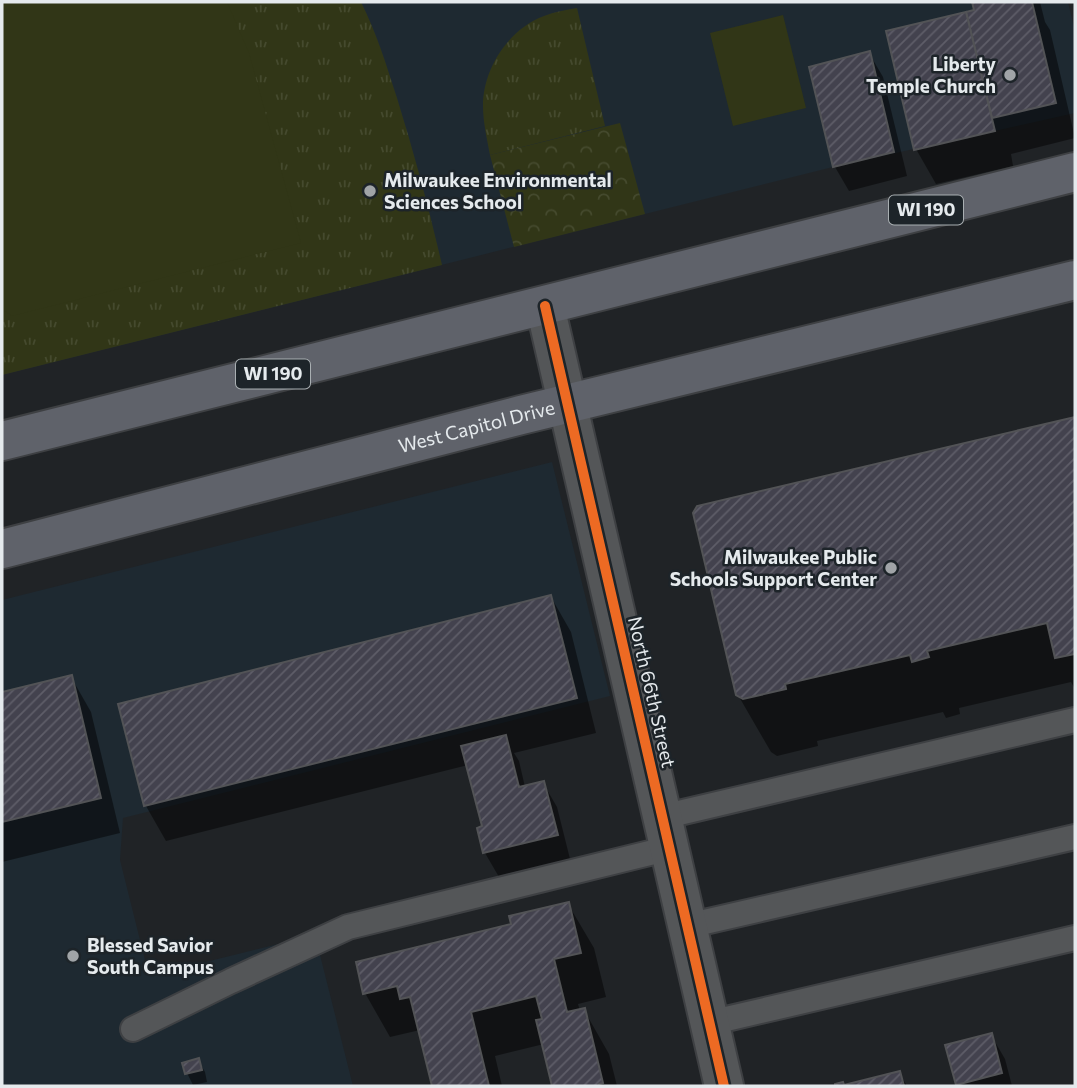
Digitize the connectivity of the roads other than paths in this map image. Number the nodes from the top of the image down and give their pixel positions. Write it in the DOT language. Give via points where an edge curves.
graph roads {
  1 [pos="1075,172"];
  2 [pos="1075,279"];
  3 [pos="545,306"];
  4 [pos="568,403"];
  5 [pos="2,441"];
  6 [pos="2,549"];
  7 [pos="1075,720"];
  8 [pos="666,833"];
  9 [pos="1075,837"];
  10 [pos="687,926"];
  11 [pos="1075,938"];
  12 [pos="709,1023"];
  13 [pos="133,1029"];
  14 [pos="723,1086"];
  1 -- 3 [label="main road, WI 190"];
  2 -- 4 [label="main road, West Capitol Drive"];
  3 -- 4 [label="street, North 66th Street"];
  3 -- 5 [label="main road, WI 190"];
  4 -- 6 [label="main road, West Capitol Drive"];
  4 -- 8 [label="street, North 66th Street"];
  7 -- 8 [label="lane"];
  8 -- 10 [label="street, North 66th Street"];
  8 -- 13 [label="lane" via="348,927"];
  9 -- 10 [label="lane"];
  10 -- 12 [label="street, North 66th Street"];
  11 -- 12 [label="lane"];
  12 -- 14 [label="street, North 66th Street"];
}
